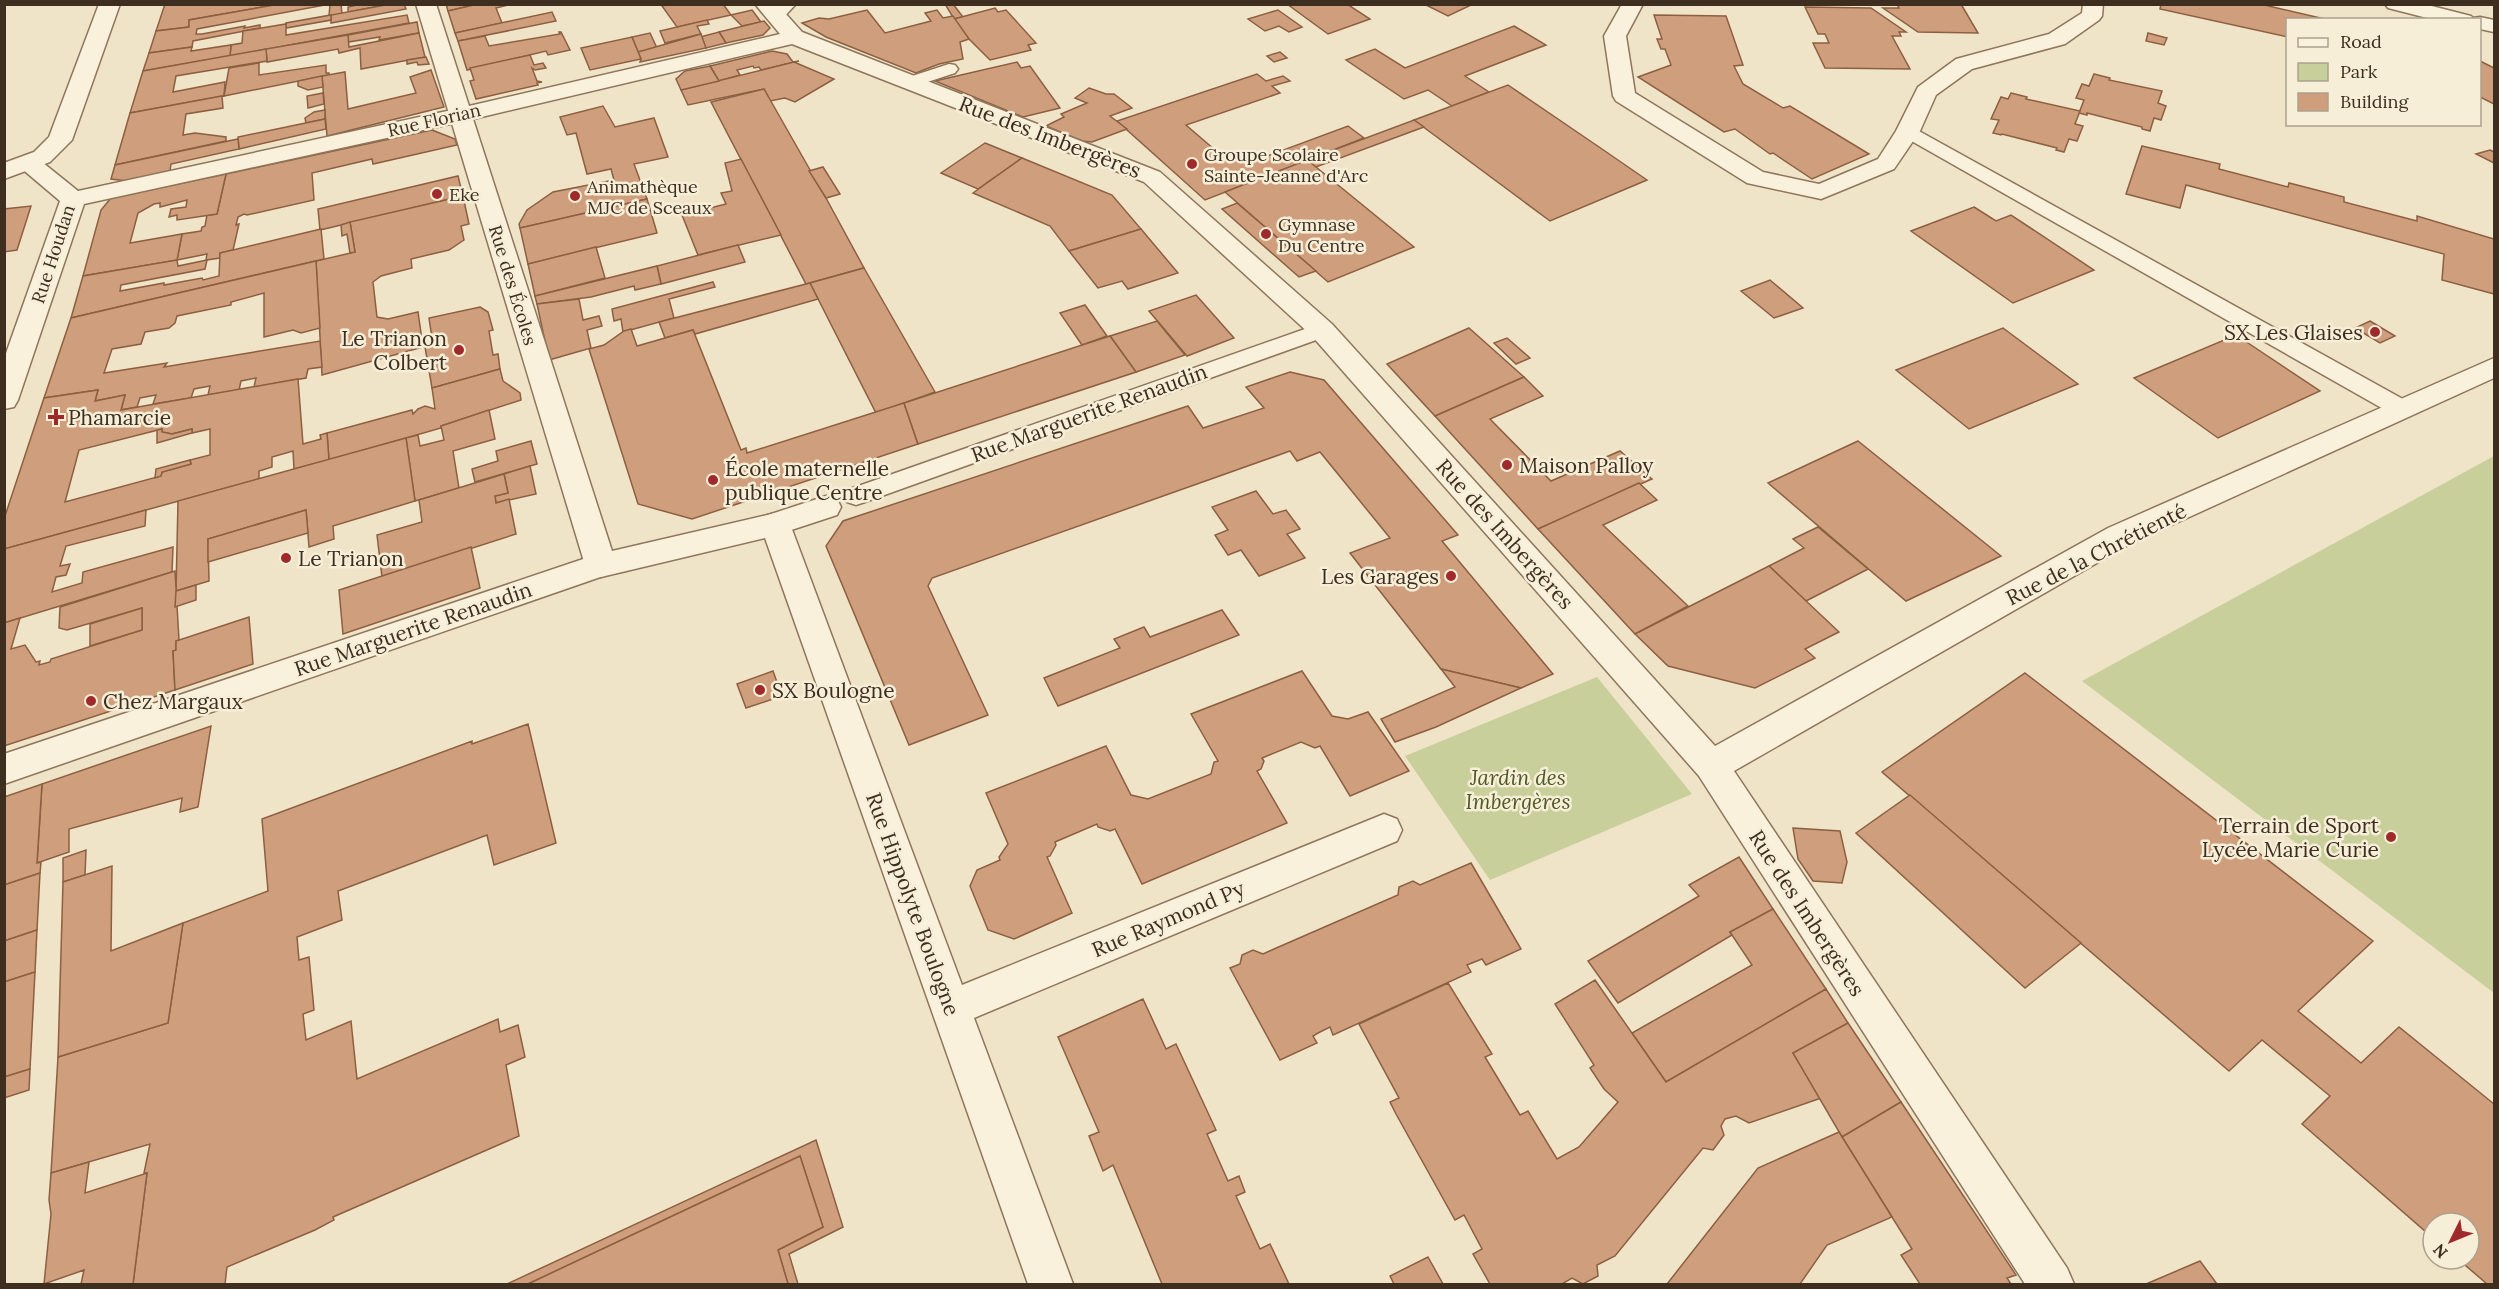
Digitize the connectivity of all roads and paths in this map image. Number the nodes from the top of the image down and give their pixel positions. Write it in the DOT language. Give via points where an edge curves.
graph roads {
  1 [pos="110,4"];
  2 [pos="426,4"];
  3 [pos="1633,4"];
  4 [pos="2093,4"];
  5 [pos="2395,4"];
  6 [pos="776,8"];
  7 [pos="2455,18"];
  8 [pos="794,37"];
  9 [pos="949,69"];
  10 [pos="909,83"];
  11 [pos="461,115"];
  12 [pos="1908,132"];
  13 [pos="29,163"];
  14 [pos="4,172"];
  15 [pos="73,199"];
  16 [pos="1322,330"];
  17 [pos="2494,367"];
  18 [pos="4,400"];
  19 [pos="2402,409"];
  20 [pos="856,496"];
  21 [pos="826,507"];
  22 [pos="776,524"];
  23 [pos="601,565"];
  24 [pos="1712,766"];
  25 [pos="4,769"];
  26 [pos="1384,830"];
  27 [pos="951,1009"];
  28 [pos="1050,1284"];
  29 [pos="2051,1284"];
  1 -- 13 [label="street" via="60,140 42,158"];
  2 -- 11 [label="street, Rue des Écoles"];
  3 -- 12 [label="street" via="1615,36 1624,96 1755,178 1821,192 1886,164"];
  4 -- 12 [label="street" via="2092,16 2057,39 1964,64 1926,92"];
  5 -- 7 [label="street"];
  6 -- 8 [label="street, Rue des Imbergères"];
  8 -- 10 [label="street, Rue des Imbergères"];
  8 -- 11 [label="street, Rue Florian"];
  9 -- 10 [label="lane"];
  10 -- 16 [label="street, Rue des Imbergères" via="1152,177"];
  11 -- 15 [label="street, Rue Florian"];
  11 -- 23 [label="street, Rue des Écoles"];
  12 -- 19 [label="lane"];
  13 -- 14 [label="street"];
  13 -- 15 [label="street, Rue Houdan"];
  15 -- 18 [label="street, Rue Houdan"];
  16 -- 20 [label="lane, Rue Marguerite Renaudin"];
  16 -- 24 [label="street, Rue des Imbergères"];
  17 -- 19 [label="street, Rue de la Chrétienté"];
  19 -- 24 [label="street, Rue de la Chrétienté" via="2119,536"];
  21 -- 22 [label="street, Rue Marguerite Renaudin"];
  22 -- 23 [label="street, Rue Marguerite Renaudin"];
  22 -- 27 [label="street, Rue Hippolyte Boulogne"];
  23 -- 25 [label="street, Rue Marguerite Renaudin"];
  24 -- 29 [label="street, Rue des Imbergères"];
  26 -- 27 [label="street, Rue Raymond Py"];
  27 -- 28 [label="street, Rue Hippolyte Boulogne"];
}
